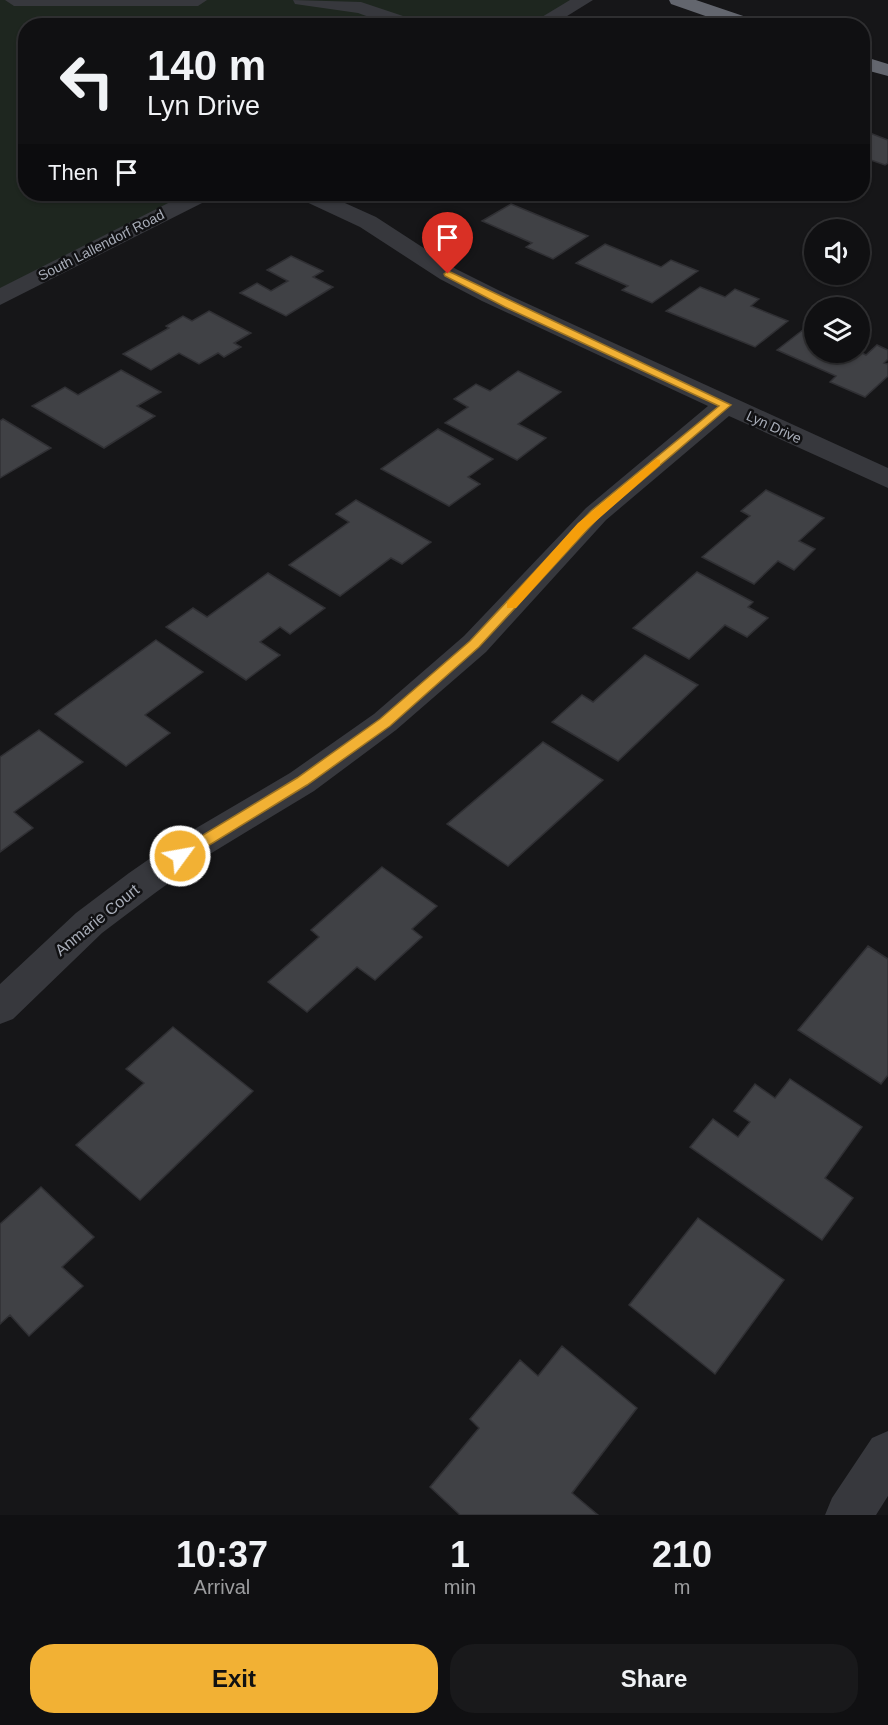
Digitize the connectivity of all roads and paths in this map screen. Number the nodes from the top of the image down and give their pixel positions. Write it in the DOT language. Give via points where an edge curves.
graph roads {
  1 [pos="14,0"];
  2 [pos="198,0"];
  3 [pos="302,0"];
  4 [pos="584,0"];
  5 [pos="678,0"];
  6 [pos="390,18"];
  7 [pos="551,18"];
  8 [pos="731,18"];
  9 [pos="870,64"];
  10 [pos="888,70"];
  11 [pos="188,201"];
  12 [pos="323,201"];
  13 [pos="0,298"];
  14 [pos="726,405"];
  15 [pos="888,479"];
  16 [pos="0,1008"];
  17 [pos="888,1454"];
  18 [pos="849,1515"];
  1 -- 2 [label="street"];
  3 -- 6 [label="street" via="361,8"];
  4 -- 7 [label="street"];
  5 -- 8 [label="highway"];
  9 -- 10 [label="highway"];
  11 -- 13 [label="street, South Lallendorf Road"];
  12 -- 14 [label="street, Lyn Drive" via="368,222 448,274 491,296"];
  14 -- 15 [label="street, Lyn Drive"];
  14 -- 16 [label="street, Anmarie Court" via="596,514 475,644 385,722 302,782 193,847 133,889 67,943"];
  17 -- 18 [label="street"];
}
